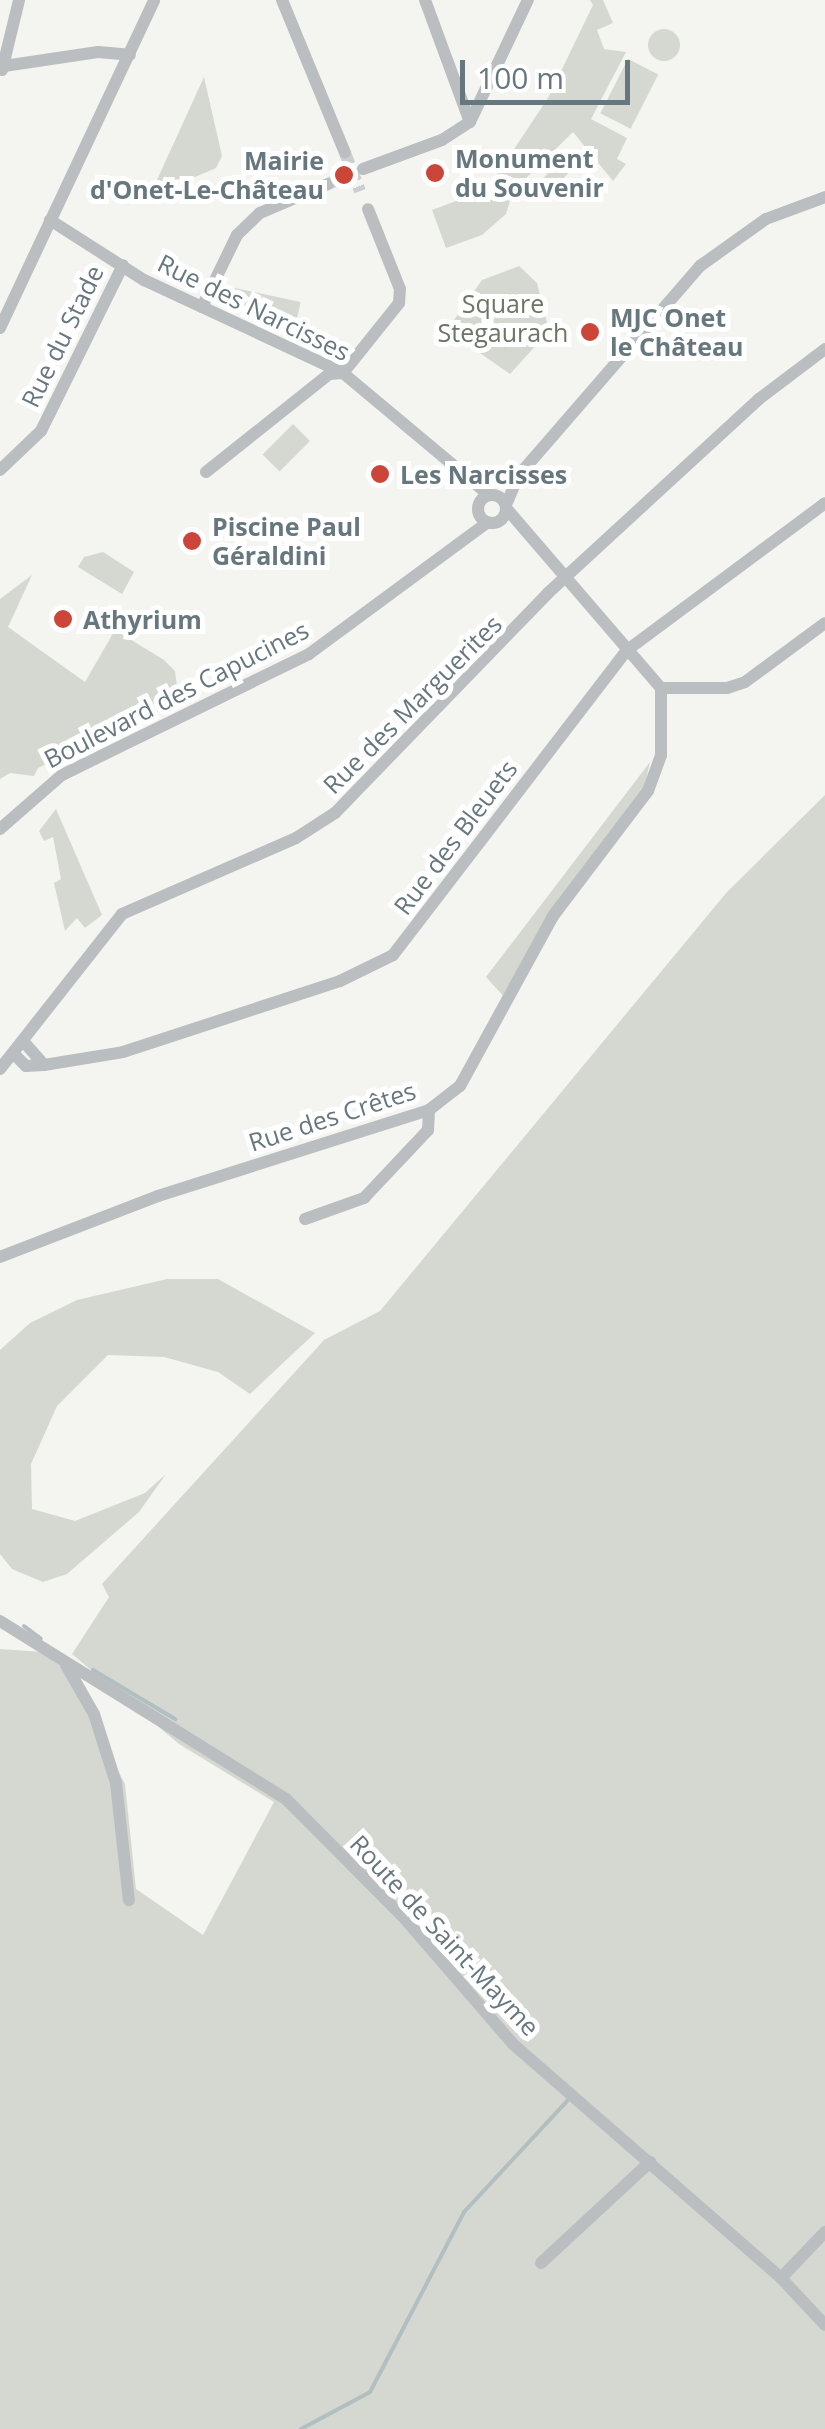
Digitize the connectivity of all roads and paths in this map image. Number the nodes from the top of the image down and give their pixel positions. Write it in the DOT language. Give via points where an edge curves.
graph roads {
  1 [pos="19,0"];
  2 [pos="282,0"];
  3 [pos="424,0"];
  4 [pos="528,0"];
  5 [pos="136,4"];
  6 [pos="148,15"];
  7 [pos="130,55"];
  8 [pos="2,69"];
  9 [pos="470,122"];
  10 [pos="345,153"];
  11 [pos="363,169"];
  12 [pos="328,184"];
  13 [pos="825,197"];
  14 [pos="368,208"];
  15 [pos="50,220"];
  16 [pos="123,265"];
  17 [pos="202,307"];
  18 [pos="0,328"];
  19 [pos="825,349"];
  20 [pos="343,373"];
  21 [pos="0,470"];
  22 [pos="206,472"];
  23 [pos="514,484"];
  24 [pos="825,503"];
  25 [pos="486,505"];
  26 [pos="505,510"];
  27 [pos="567,577"];
  28 [pos="825,623"];
  29 [pos="626,651"];
  30 [pos="661,688"];
  31 [pos="0,829"];
  32 [pos="25,1043"];
  33 [pos="16,1056"];
  34 [pos="44,1065"];
  35 [pos="0,1069"];
  36 [pos="429,1110"];
  37 [pos="305,1219"];
  38 [pos="3,1260"];
  39 [pos="0,1621"];
  40 [pos="66,1664"];
  41 [pos="130,1900"];
  42 [pos="650,2162"];
  43 [pos="825,2232"];
  44 [pos="541,2263"];
  45 [pos="781,2278"];
  46 [pos="825,2325"];
  1 -- 8 [label="street"];
  2 -- 10 [label="street"];
  3 -- 9 [label="street"];
  4 -- 9 [label="street"];
  5 -- 6 [label="street"];
  6 -- 7 [label="street"];
  7 -- 8 [label="street" via="98,52"];
  7 -- 15 [label="street"];
  9 -- 11 [label="street" via="442,140"];
  12 -- 17 [label="street" via="260,213 237,235"];
  13 -- 23 [label="street, Boulevard des Capucines" via="766,219 700,266"];
  14 -- 20 [label="street" via="400,288 399,303"];
  15 -- 16 [label="street, Rue des Narcisses"];
  15 -- 18 [label="street"];
  16 -- 17 [label="street, Rue des Narcisses"];
  16 -- 21 [label="street, Rue du Stade" via="40,432"];
  17 -- 20 [label="street, Rue des Narcisses"];
  19 -- 27 [label="street, Rue des Marguerites" via="759,398"];
  20 -- 22 [label="street" via="329,374"];
  20 -- 25 [label="street, Rue des Narcisses" via="474,485"];
  23 -- 25 [label="street, Boulevard des Capucines"];
  23 -- 26 [label="street, Boulevard des Capucines"];
  24 -- 29 [label="street, Rue des Bleuets"];
  25 -- 26 [label="street"];
  25 -- 26 [label="street, Rue des Narcisses"];
  25 -- 31 [label="street, Boulevard des Capucines" via="470,530 389,599 309,654 62,774"];
  26 -- 27 [label="street"];
  27 -- 29 [label="street"];
  27 -- 32 [label="street, Rue des Marguerites" via="320,826 122,914"];
  28 -- 30 [label="street" via="745,682"];
  29 -- 30 [label="street"];
  29 -- 34 [label="street, Rue des Bleuets" via="393,955 340,981 123,1052"];
  30 -- 36 [label="street, Rue des Crêtes" via="662,755 648,792 552,916 460,1086"];
  32 -- 33 [label="street, Rue des Marguerites"];
  32 -- 34 [label="street"];
  33 -- 34 [label="street, Rue des Bleuets" via="26,1066"];
  33 -- 35 [label="street"];
  36 -- 37 [label="street" via="428,1130 364,1198"];
  36 -- 38 [label="street, Rue des Crêtes" via="158,1196"];
  39 -- 40 [label="street, Route de Saint-Mayme"];
  40 -- 41 [label="street" via="94,1714 116,1784"];
  40 -- 42 [label="street, Route de Saint-Mayme" via="92,1673 286,1799 406,1920 513,2044"];
  42 -- 44 [label="street"];
  42 -- 45 [label="street, Route de Saint-Mayme"];
  43 -- 45 [label="street"];
  45 -- 46 [label="street, Route de Saint-Mayme"];
}
